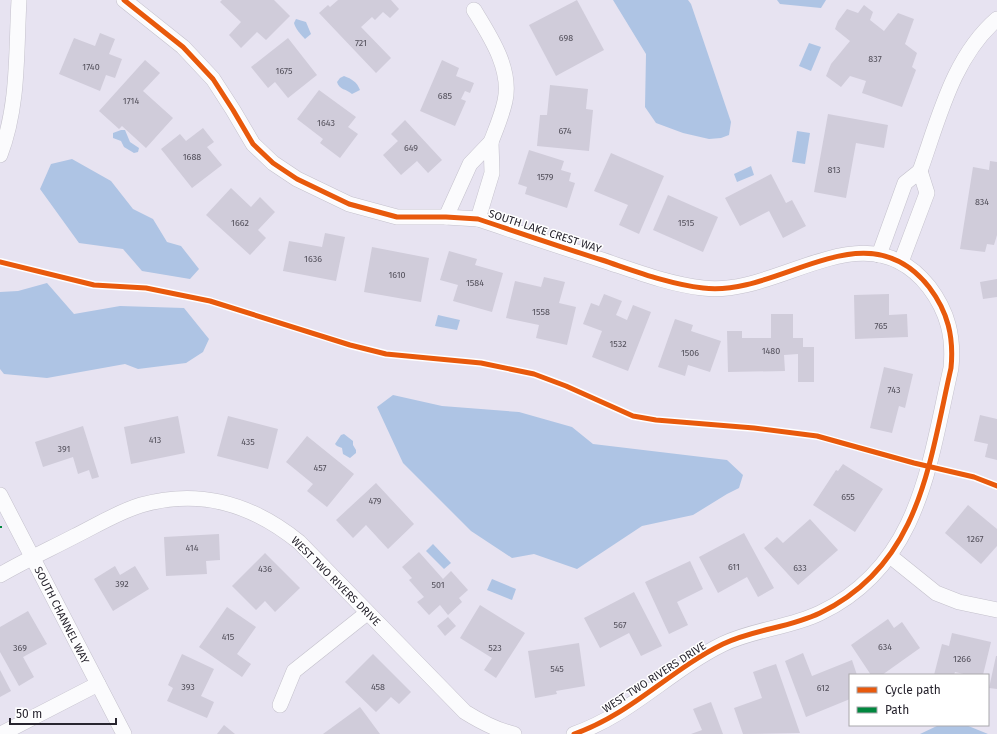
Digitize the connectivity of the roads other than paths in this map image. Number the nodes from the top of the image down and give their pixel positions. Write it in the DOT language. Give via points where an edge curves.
graph roads {
  1 [pos="19,0"];
  2 [pos="124,0"];
  3 [pos="474,10"];
  4 [pos="997,18"];
  5 [pos="6,108"];
  6 [pos="492,142"];
  7 [pos="0,155"];
  8 [pos="920,171"];
  9 [pos="446,217"];
  10 [pos="478,219"];
  11 [pos="879,254"];
  12 [pos="901,262"];
  13 [pos="798,268"];
  14 [pos="0,495"];
  15 [pos="890,556"];
  16 [pos="33,558"];
  17 [pos="0,576"];
  18 [pos="997,610"];
  19 [pos="367,613"];
  20 [pos="98,684"];
  21 [pos="280,705"];
  22 [pos="1,734"];
  23 [pos="124,734"];
  24 [pos="514,734"];
  25 [pos="574,734"];
  1 -- 5 [label="street" via="18,53"];
  2 -- 9 [label="street, SOUTH LAKE CREST WAY" via="183,47 213,79 253,144 273,163 322,192 374,212 397,217"];
  3 -- 6 [label="street" via="492,37 505,73 505,100"];
  4 -- 8 [label="street" via="974,44 960,66"];
  5 -- 7 [label="street"];
  6 -- 9 [label="street" via="470,164"];
  6 -- 10 [label="street" via="492,173"];
  8 -- 11 [label="street" via="905,183"];
  8 -- 12 [label="street" via="927,193"];
  9 -- 10 [label="street, SOUTH LAKE CREST WAY"];
  10 -- 13 [label="street, SOUTH LAKE CREST WAY" via="668,282 704,288 725,290"];
  11 -- 12 [label="street, WEST TWO RIVERS DRIVE"];
  11 -- 13 [label="street, WEST TWO RIVERS DRIVE" via="829,257"];
  12 -- 15 [label="street, WEST TWO RIVERS DRIVE" via="925,282 937,297 948,320 953,349 951,368 919,502 910,523"];
  14 -- 16 [label="street, SOUTH CHANNEL WAY"];
  15 -- 18 [label="street" via="936,593 959,602"];
  15 -- 25 [label="street, WEST TWO RIVERS DRIVE" via="871,577 836,605 797,623 723,644 613,717"];
  16 -- 17 [label="street, WEST TWO RIVERS DRIVE"];
  16 -- 19 [label="street, WEST TWO RIVERS DRIVE" via="140,505 176,498 215,500 247,509 282,528 299,542"];
  16 -- 20 [label="street, SOUTH CHANNEL WAY"];
  19 -- 21 [label="street" via="294,671"];
  19 -- 24 [label="street, WEST TWO RIVERS DRIVE" via="465,712 482,723"];
  20 -- 22 [label="street"];
  20 -- 23 [label="street, SOUTH CHANNEL WAY"];
}
